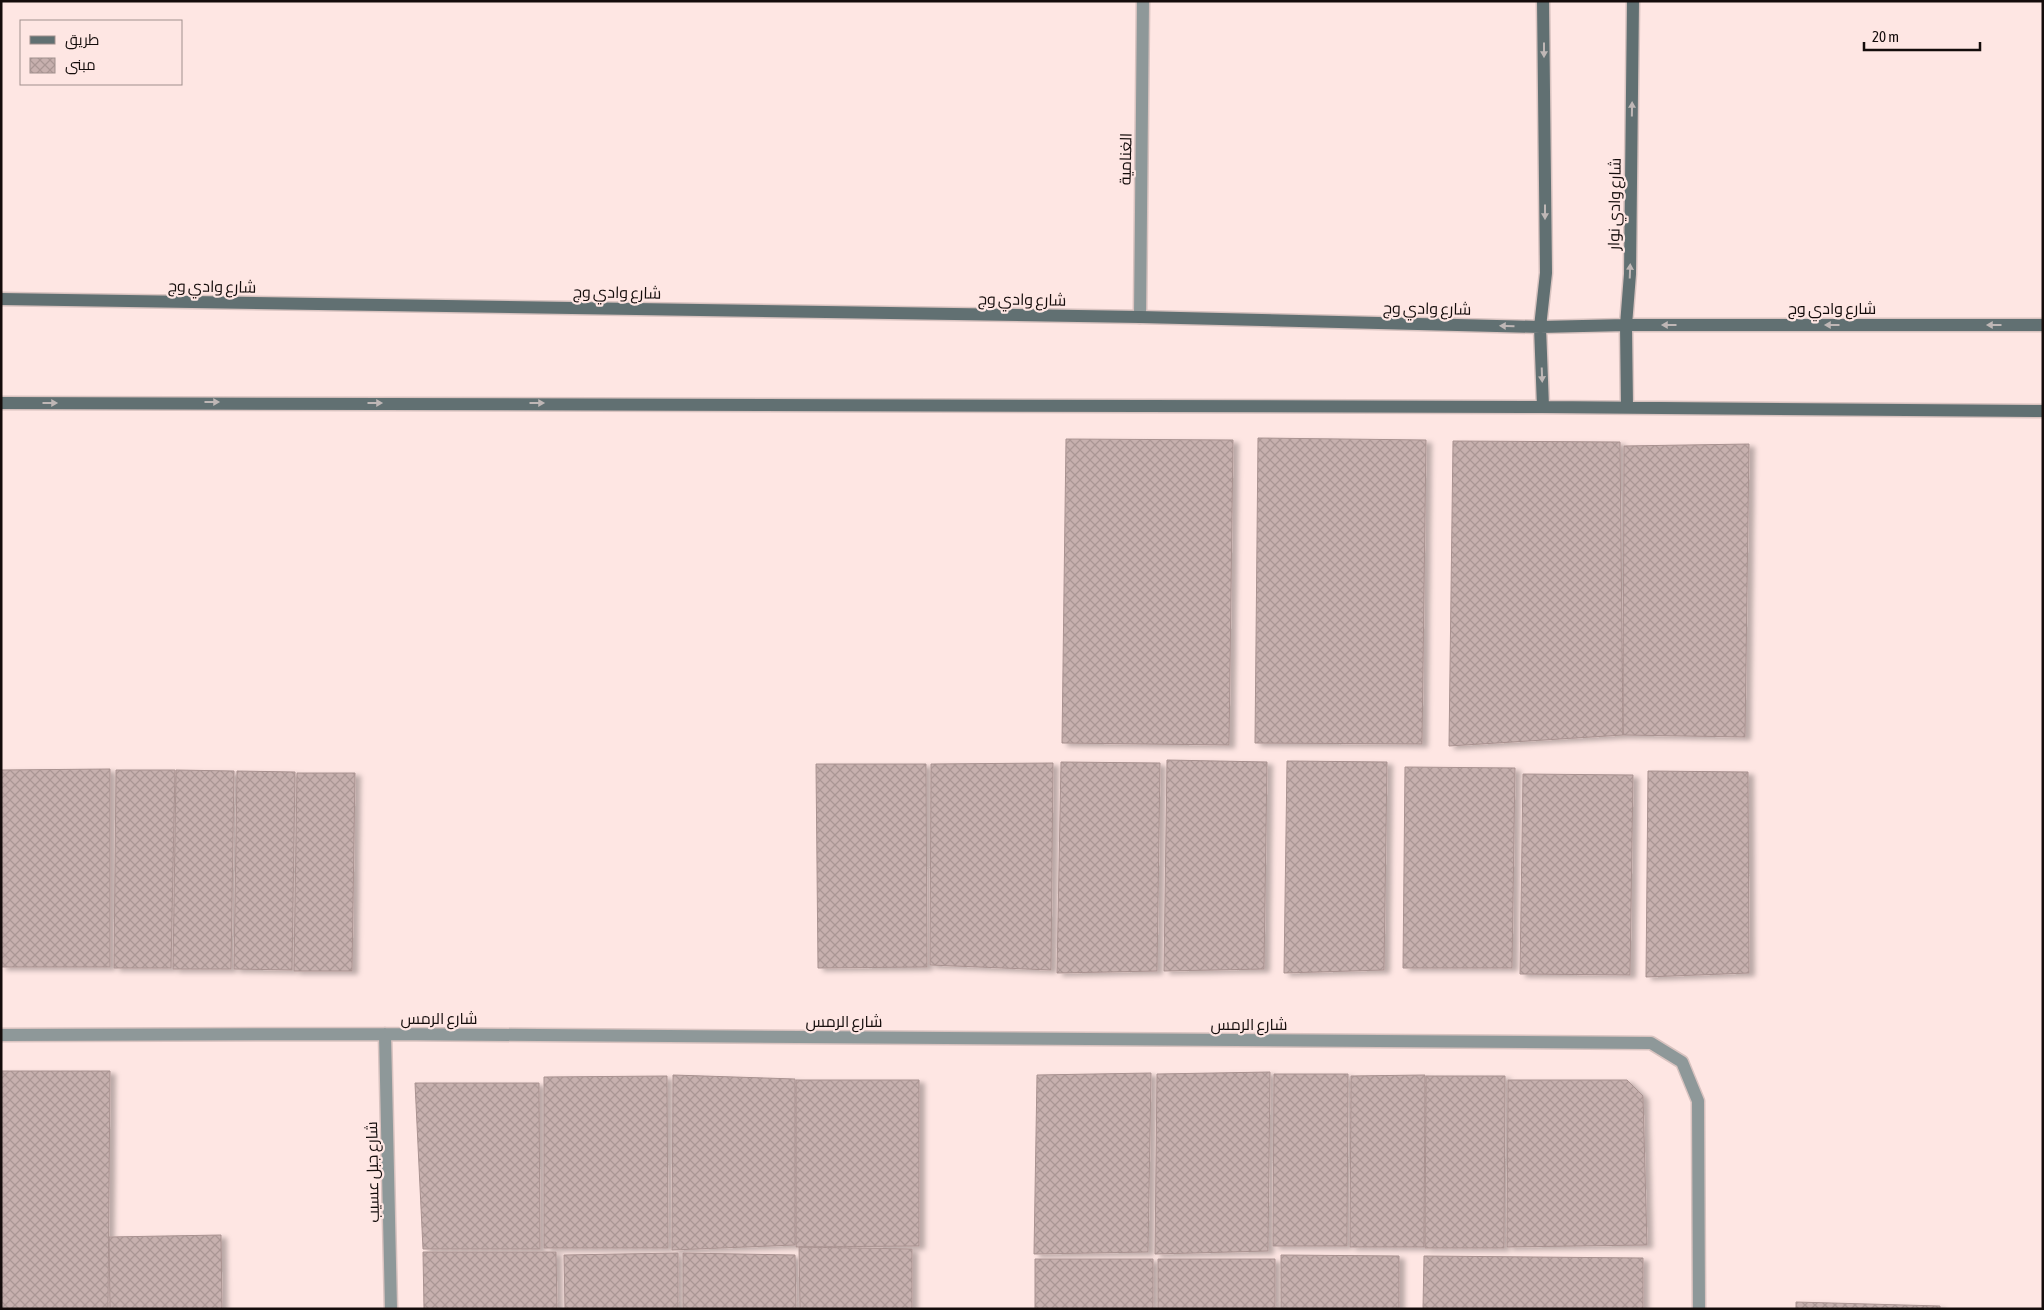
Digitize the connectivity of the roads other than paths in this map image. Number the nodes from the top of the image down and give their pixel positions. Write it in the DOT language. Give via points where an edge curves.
graph roads {
  1 [pos="1143,1"];
  2 [pos="1543,1"];
  3 [pos="1633,1"];
  4 [pos="1,299"];
  5 [pos="1140,317"];
  6 [pos="2043,324"];
  7 [pos="1626,325"];
  8 [pos="1540,327"];
  9 [pos="1,403"];
  10 [pos="1542,407"];
  11 [pos="1627,407"];
  12 [pos="2043,412"];
  13 [pos="385,1034"];
  14 [pos="1,1035"];
  15 [pos="391,1309"];
  16 [pos="1699,1309"];
  1 -- 5 [label="street, الغنامية"];
  2 -- 8 [label="street, one-way" via="1546,273"];
  7 -- 3 [label="street, شارع وادي نوار, one-way" via="1630,274"];
  4 -- 5 [label="street, شارع وادي وج"];
  8 -- 5 [label="street, شارع وادي وج, one-way"];
  6 -- 7 [label="street, شارع وادي وج, one-way"];
  7 -- 8 [label="street, شارع وادي وج"];
  7 -- 11 [label="street, شارع وادي نوار"];
  8 -- 10 [label="street, one-way"];
  9 -- 10 [label="street, one-way"];
  10 -- 11 [label="street"];
  11 -- 12 [label="street"];
  13 -- 14 [label="street, شارع الرمس"];
  13 -- 15 [label="street, شارع جبل عسيب"];
  13 -- 16 [label="street, شارع الرمس" via="1651,1043 1682,1062 1698,1101"];
}
